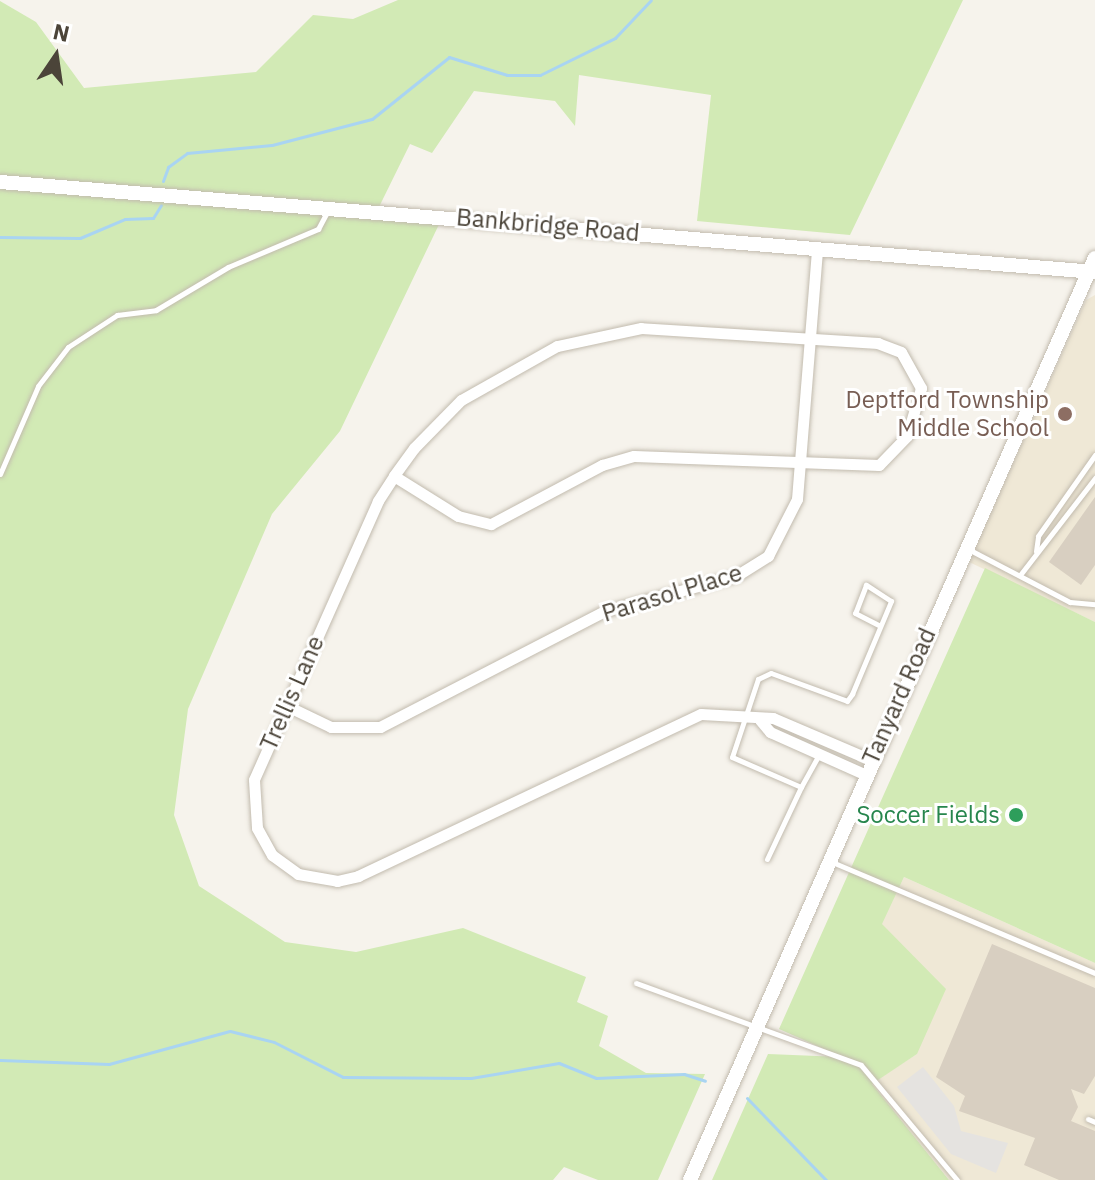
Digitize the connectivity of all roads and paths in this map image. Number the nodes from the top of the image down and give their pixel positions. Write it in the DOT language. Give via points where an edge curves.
graph roads {
  1 [pos="0,182"];
  2 [pos="329,208"];
  3 [pos="817,248"];
  4 [pos="1093,267"];
  5 [pos="809,337"];
  6 [pos="1095,455"];
  7 [pos="799,462"];
  8 [pos="0,474"];
  9 [pos="394,476"];
  10 [pos="1095,478"];
  11 [pos="965,548"];
  12 [pos="1036,552"];
  13 [pos="1020,575"];
  14 [pos="1095,604"];
  15 [pos="880,626"];
  16 [pos="287,706"];
  17 [pos="746,717"];
  18 [pos="760,720"];
  19 [pos="819,754"];
  20 [pos="867,767"];
  21 [pos="801,787"];
  22 [pos="767,859"];
  23 [pos="827,861"];
  24 [pos="1095,973"];
  25 [pos="636,983"];
  26 [pos="758,1022"];
  27 [pos="690,1180"];
  28 [pos="957,1180"];
  1 -- 2 [label="street, Bankbridge Road"];
  2 -- 3 [label="street, Bankbridge Road"];
  2 -- 8 [label="lane" via="318,229 228,267 156,310 117,315 68,347 38,386"];
  3 -- 4 [label="street, Bankbridge Road"];
  3 -- 5 [label="street, Parasol Place"];
  4 -- 11 [label="street, Tanyard Road"];
  5 -- 7 [label="street, Parasol Place"];
  5 -- 7 [label="street, Trellis Lane" via="890,346 914,368 920,396 907,436 879,465"];
  5 -- 9 [label="street, Trellis Lane" via="641,328 557,346 461,400"];
  6 -- 12 [label="lane" via="1038,536"];
  7 -- 9 [label="street, Trellis Lane" via="634,456 602,465 491,524 458,516"];
  7 -- 16 [label="street, Parasol Place" via="791,523 755,567 605,611 380,727 331,727"];
  9 -- 16 [label="street, Trellis Lane"];
  10 -- 12 [label="lane"];
  11 -- 13 [label="lane"];
  11 -- 20 [label="street, Tanyard Road"];
  12 -- 13 [label="lane"];
  13 -- 14 [label="lane" via="1070,602"];
  15 -- 15 [label="lane" via="891,598 866,585 855,613"];
  15 -- 17 [label="lane" via="847,701 764,674"];
  16 -- 17 [label="street, Trellis Lane" via="254,780 257,828 272,855 298,874 337,881 674,723 701,714"];
  17 -- 18 [label="street, Trellis Lane"];
  17 -- 21 [label="lane" via="732,757"];
  18 -- 19 [label="street, Trellis Lane"];
  18 -- 20 [label="street, Trellis Lane" via="773,718"];
  19 -- 20 [label="street, Trellis Lane"];
  19 -- 21 [label="lane"];
  20 -- 23 [label="street, Tanyard Road"];
  21 -- 22 [label="lane"];
  23 -- 24 [label="lane"];
  23 -- 26 [label="street, Tanyard Road"];
  25 -- 26 [label="lane"];
  26 -- 27 [label="street, Tanyard Road"];
  26 -- 28 [label="lane" via="861,1065"];
}
